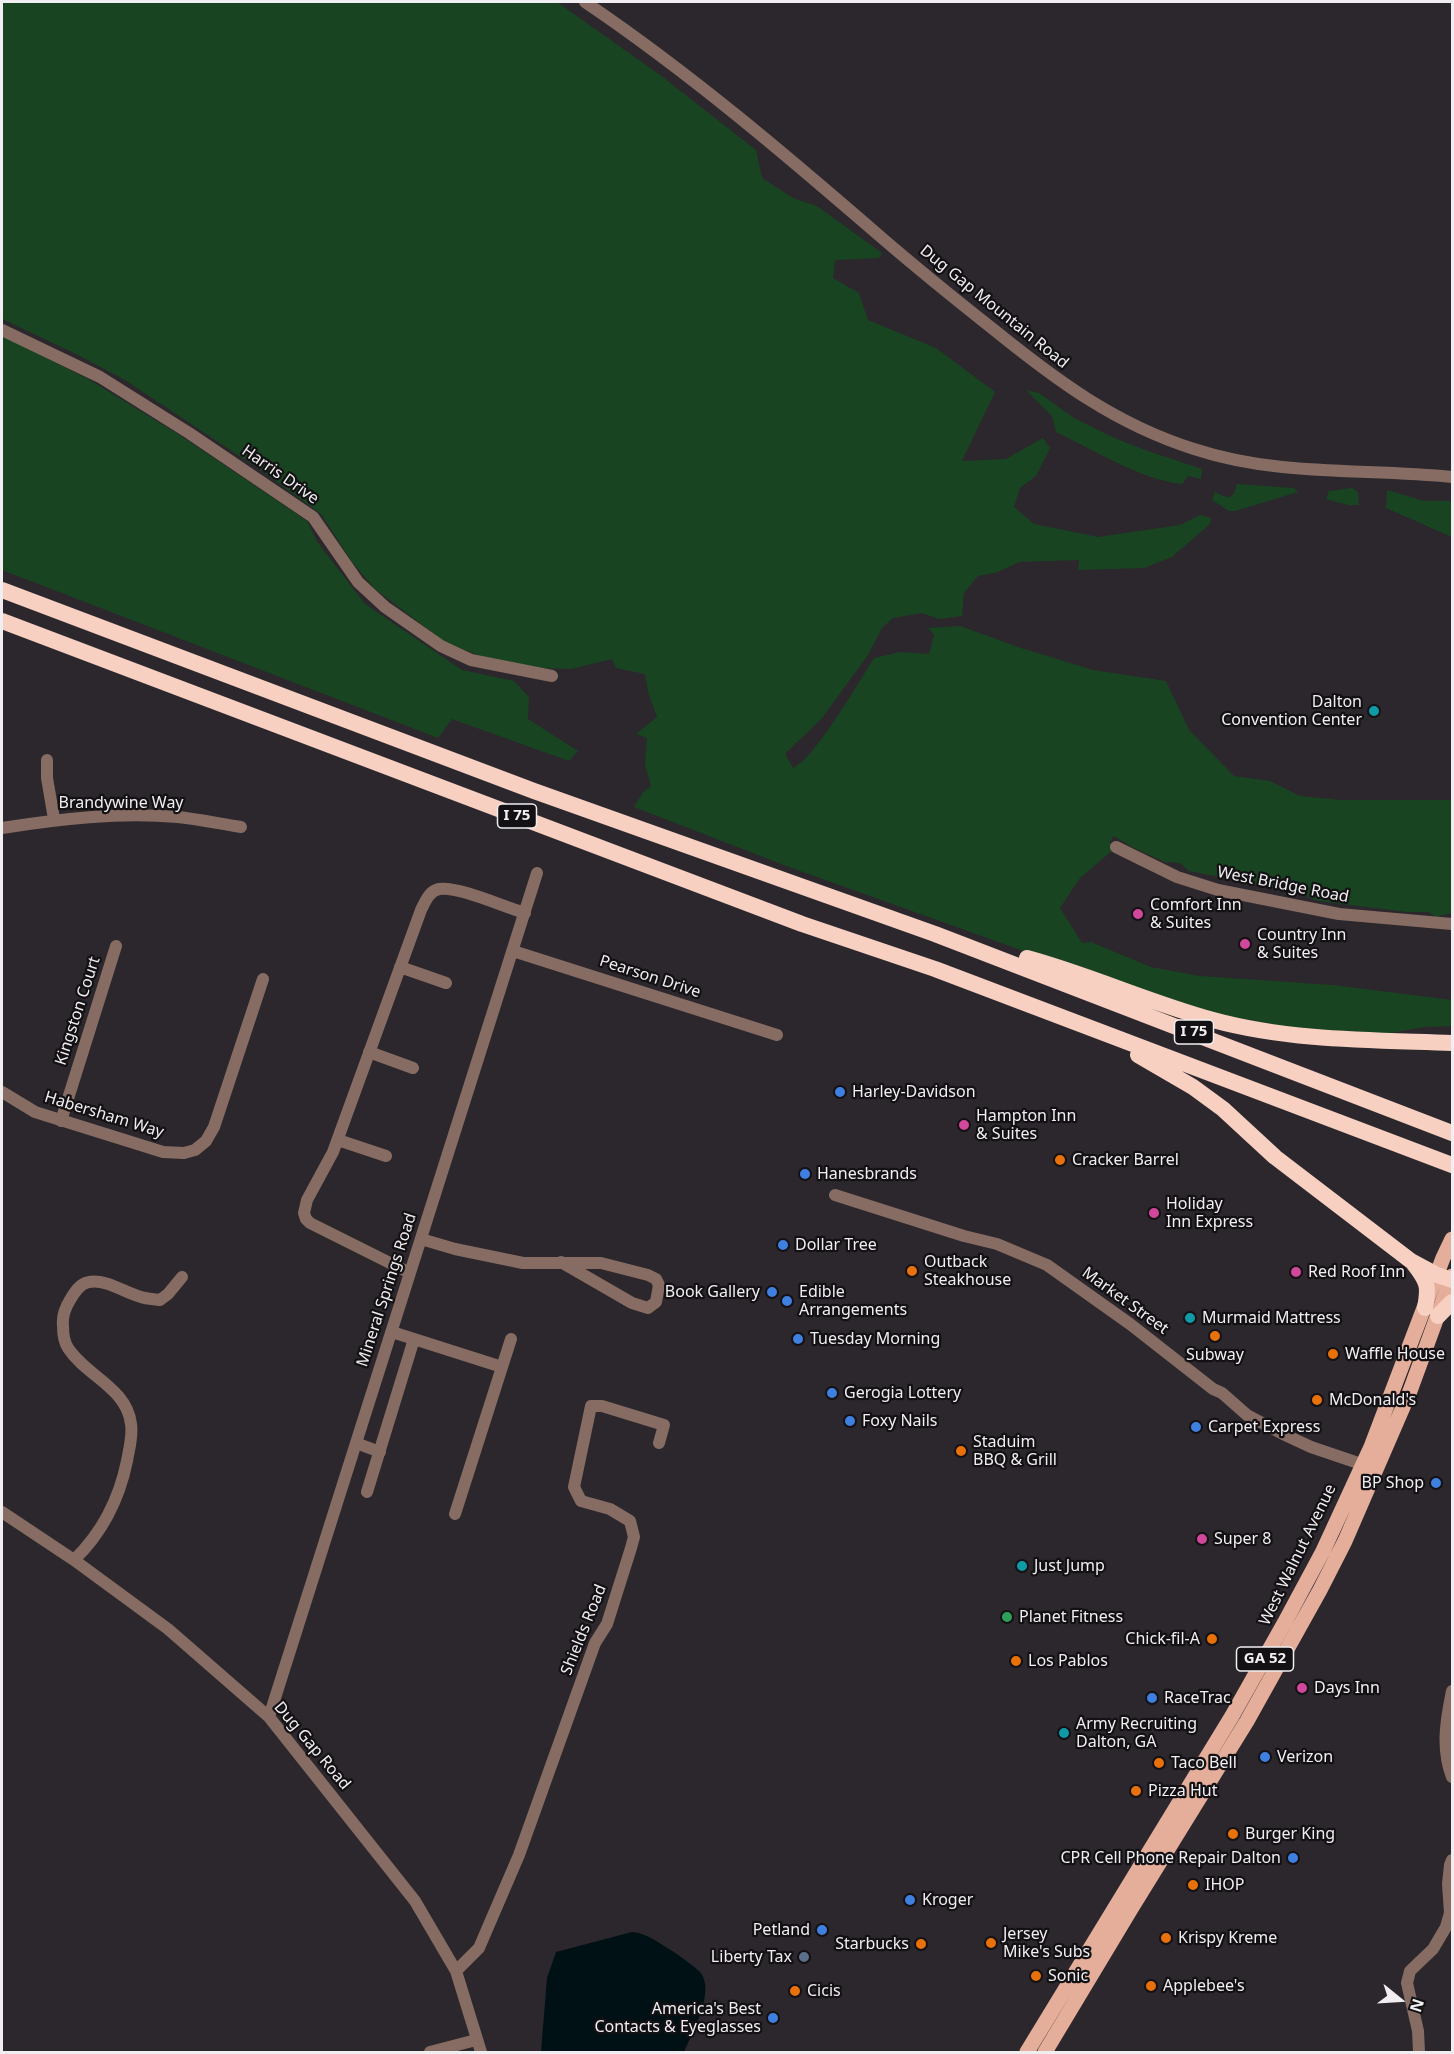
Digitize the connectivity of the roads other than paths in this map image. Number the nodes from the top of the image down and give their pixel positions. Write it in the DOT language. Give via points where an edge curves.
graph roads {
  1 [pos="585,2"];
  2 [pos="2,330"];
  3 [pos="1452,477"];
  4 [pos="2,590"];
  5 [pos="2,621"];
  6 [pos="552,676"];
  7 [pos="47,760"];
  8 [pos="54,819"];
  9 [pos="241,827"];
  10 [pos="2,828"];
  11 [pos="1116,847"];
  12 [pos="537,873"];
  13 [pos="525,913"];
  14 [pos="1452,924"];
  15 [pos="935,934"];
  16 [pos="116,946"];
  17 [pos="513,951"];
  18 [pos="400,967"];
  19 [pos="263,979"];
  20 [pos="446,983"];
  21 [pos="1108,1034"];
  22 [pos="777,1035"];
  23 [pos="1452,1043"];
  24 [pos="369,1052"];
  25 [pos="413,1068"];
  26 [pos="2,1092"];
  27 [pos="61,1121"];
  28 [pos="1452,1133"];
  29 [pos="338,1140"];
  30 [pos="386,1156"];
  31 [pos="1452,1165"];
  32 [pos="835,1195"];
  33 [pos="421,1239"];
  34 [pos="1452,1239"];
  35 [pos="1411,1261"];
  36 [pos="561,1262"];
  37 [pos="410,1273"];
  38 [pos="182,1277"];
  39 [pos="1448,1278"];
  40 [pos="1452,1302"];
  41 [pos="1432,1312"];
  42 [pos="392,1332"];
  43 [pos="414,1339"];
  44 [pos="511,1339"];
  45 [pos="502,1366"];
  46 [pos="356,1443"];
  47 [pos="659,1443"];
  48 [pos="380,1452"];
  49 [pos="1370,1467"];
  50 [pos="367,1492"];
  51 [pos="2,1512"];
  52 [pos="455,1514"];
  53 [pos="74,1560"];
  54 [pos="1452,1691"];
  55 [pos="1255,1693"];
  56 [pos="269,1717"];
  57 [pos="1452,1777"];
  58 [pos="1452,1860"];
  59 [pos="456,1971"];
  60 [pos="476,2040"];
  61 [pos="430,2052"];
  62 [pos="481,2052"];
  63 [pos="1027,2052"];
  64 [pos="1046,2052"];
  65 [pos="1419,2052"];
  1 -- 3 [label="street, Dug Gap Mountain Road" via="734,111 926,275 1064,385 1105,410 1166,440 1251,464 1286,470"];
  2 -- 6 [label="street, Harris Drive" via="100,377 313,517 358,582 385,607 441,646 471,660"];
  4 -- 15 [label="highway, I 75" via="534,791"];
  5 -- 21 [label="highway, I 75" via="791,920"];
  7 -- 8 [label="street"];
  8 -- 9 [label="street, Brandywine Way" via="178,817"];
  8 -- 10 [label="street, Brandywine Way"];
  11 -- 14 [label="street, West Bridge Road" via="1178,877 1218,890 1339,915"];
  12 -- 13 [label="street, Mineral Springs Road"];
  13 -- 17 [label="street, Mineral Springs Road"];
  13 -- 18 [label="street" via="457,890 437,889 429,894 421,910"];
  15 -- 23 [label="highway" via="1038,961 1214,1020 1269,1032"];
  15 -- 28 [label="highway, I 75"];
  16 -- 27 [label="street, Kingston Court"];
  17 -- 22 [label="street, Pearson Drive"];
  17 -- 33 [label="street, Mineral Springs Road"];
  18 -- 20 [label="street"];
  18 -- 24 [label="street"];
  19 -- 27 [label="street, Habersham Way" via="214,1127 207,1141 195,1150 163,1152"];
  21 -- 31 [label="highway, I 75"];
  21 -- 35 [label="highway" via="1223,1109 1275,1157"];
  24 -- 25 [label="street"];
  24 -- 29 [label="street"];
  26 -- 27 [label="street, Habersham Way" via="35,1112"];
  29 -- 30 [label="street"];
  29 -- 37 [label="street" via="307,1200 306,1219"];
  32 -- 49 [label="street, Market Street" via="992,1242 1047,1265 1130,1323 1247,1415 1311,1448"];
  33 -- 36 [label="street" via="523,1263"];
  33 -- 37 [label="street, Mineral Springs Road"];
  34 -- 39 [label="main road, West Walnut Avenue / GA 52"];
  35 -- 39 [label="highway"];
  35 -- 41 [label="highway" via="1426,1280"];
  36 -- 36 [label="street" via="601,1263 648,1275 659,1285 656,1302 648,1308 641,1307"];
  37 -- 42 [label="street, Mineral Springs Road"];
  38 -- 53 [label="street" via="159,1300 102,1282 87,1282 66,1306 62,1321 67,1348 109,1386 124,1404 131,1424 130,1447 116,1501 89,1546"];
  39 -- 41 [label="main road, West Walnut Avenue / GA 52"];
  40 -- 41 [label="highway"];
  41 -- 49 [label="main road, West Walnut Avenue / GA 52" via="1389,1401"];
  42 -- 43 [label="street"];
  42 -- 46 [label="street, Mineral Springs Road"];
  43 -- 45 [label="street"];
  43 -- 48 [label="street"];
  44 -- 45 [label="street"];
  45 -- 52 [label="street"];
  46 -- 48 [label="street"];
  46 -- 56 [label="street, Mineral Springs Road"];
  47 -- 59 [label="street, Shields Road" via="664,1425 591,1406 574,1487 581,1500 610,1509 630,1521 634,1537 608,1624 596,1643 519,1855 478,1948"];
  48 -- 50 [label="street"];
  49 -- 55 [label="main road, West Walnut Avenue / GA 52" via="1320,1590"];
  51 -- 53 [label="street, Dug Gap Road"];
  53 -- 56 [label="street, Dug Gap Road" via="168,1629"];
  54 -- 57 [label="street" via="1445,1739"];
  55 -- 63 [label="main road, West Walnut Avenue / GA 52"];
  55 -- 64 [label="main road, West Walnut Avenue / GA 52"];
  56 -- 59 [label="street, Dug Gap Road" via="415,1901"];
  58 -- 65 [label="street" via="1446,1927 1433,1949 1410,1971 1407,1983"];
  59 -- 60 [label="street, Dug Gap Road"];
  60 -- 61 [label="street"];
  60 -- 62 [label="street, Dug Gap Road"];
}
